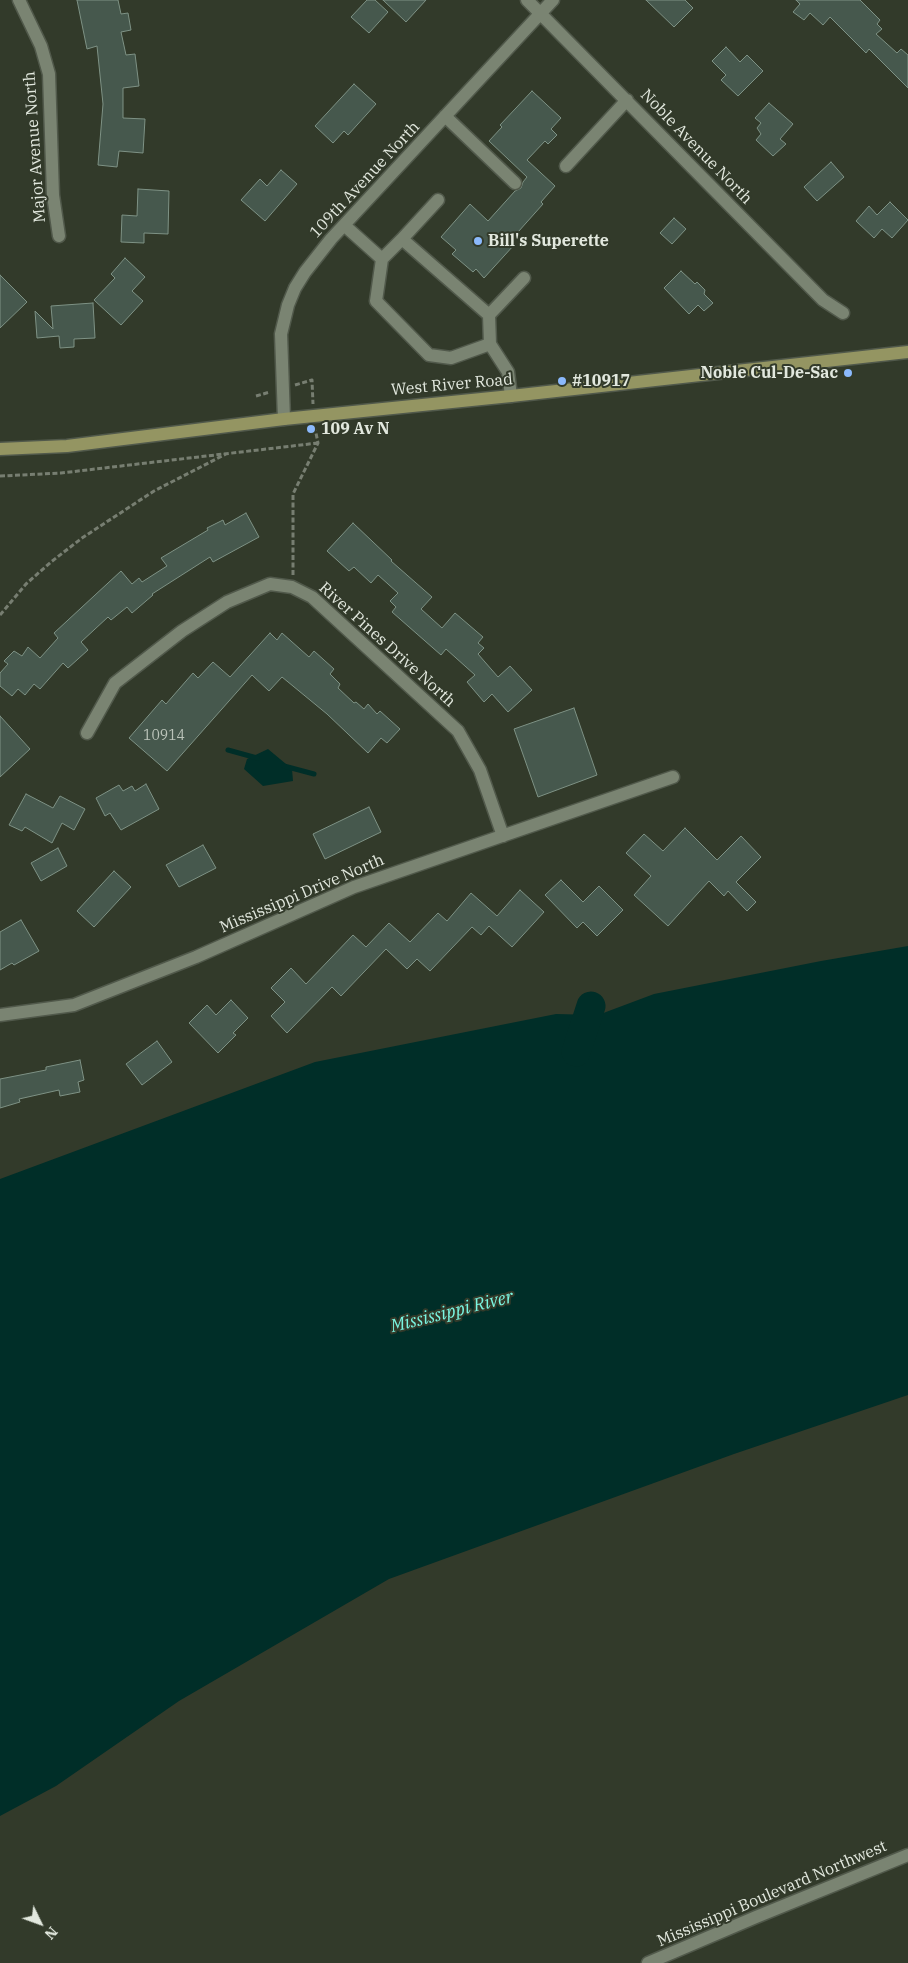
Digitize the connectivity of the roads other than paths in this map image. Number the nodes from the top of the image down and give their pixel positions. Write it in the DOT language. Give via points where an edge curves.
graph roads {
  1 [pos="19,0"];
  2 [pos="527,0"];
  3 [pos="553,0"];
  4 [pos="541,13"];
  5 [pos="627,100"];
  6 [pos="445,116"];
  7 [pos="566,166"];
  8 [pos="515,183"];
  9 [pos="438,200"];
  10 [pos="344,225"];
  11 [pos="59,236"];
  12 [pos="402,239"];
  13 [pos="382,259"];
  14 [pos="524,278"];
  15 [pos="843,313"];
  16 [pos="489,315"];
  17 [pos="490,344"];
  18 [pos="908,352"];
  19 [pos="511,396"];
  20 [pos="284,419"];
  21 [pos="0,449"];
  22 [pos="87,733"];
  23 [pos="673,776"];
  24 [pos="503,836"];
  25 [pos="0,1015"];
  26 [pos="908,1855"];
  27 [pos="648,1963"];
  1 -- 11 [label="street, Major Avenue North" via="40,46 48,74 53,195"];
  2 -- 4 [label="street, Noble Avenue North"];
  3 -- 4 [label="street, 109th Avenue North"];
  4 -- 5 [label="street, Noble Avenue North"];
  4 -- 6 [label="street, 109th Avenue North"];
  5 -- 7 [label="street"];
  5 -- 15 [label="street, Noble Avenue North" via="823,300"];
  6 -- 8 [label="street"];
  6 -- 10 [label="street, 109th Avenue North"];
  9 -- 12 [label="street"];
  10 -- 13 [label="street"];
  10 -- 20 [label="street, 109th Avenue North" via="305,272 288,305 281,334"];
  12 -- 13 [label="street"];
  12 -- 16 [label="street"];
  13 -- 17 [label="street" via="376,301 429,355 451,358"];
  14 -- 16 [label="street"];
  16 -- 17 [label="street"];
  17 -- 19 [label="street" via="508,372"];
  18 -- 19 [label="main road, West River Road"];
  19 -- 20 [label="main road, West River Road"];
  20 -- 21 [label="main road, West River Road" via="67,446"];
  22 -- 24 [label="street, River Pines Drive North" via="115,683 182,631 228,602 270,584 292,587 312,596 458,730 480,770"];
  23 -- 24 [label="street, Mississippi Drive North"];
  24 -- 25 [label="street, Mississippi Drive North" via="354,887 196,958 74,1005"];
  26 -- 27 [label="street, Mississippi Boulevard Northwest"];
}
